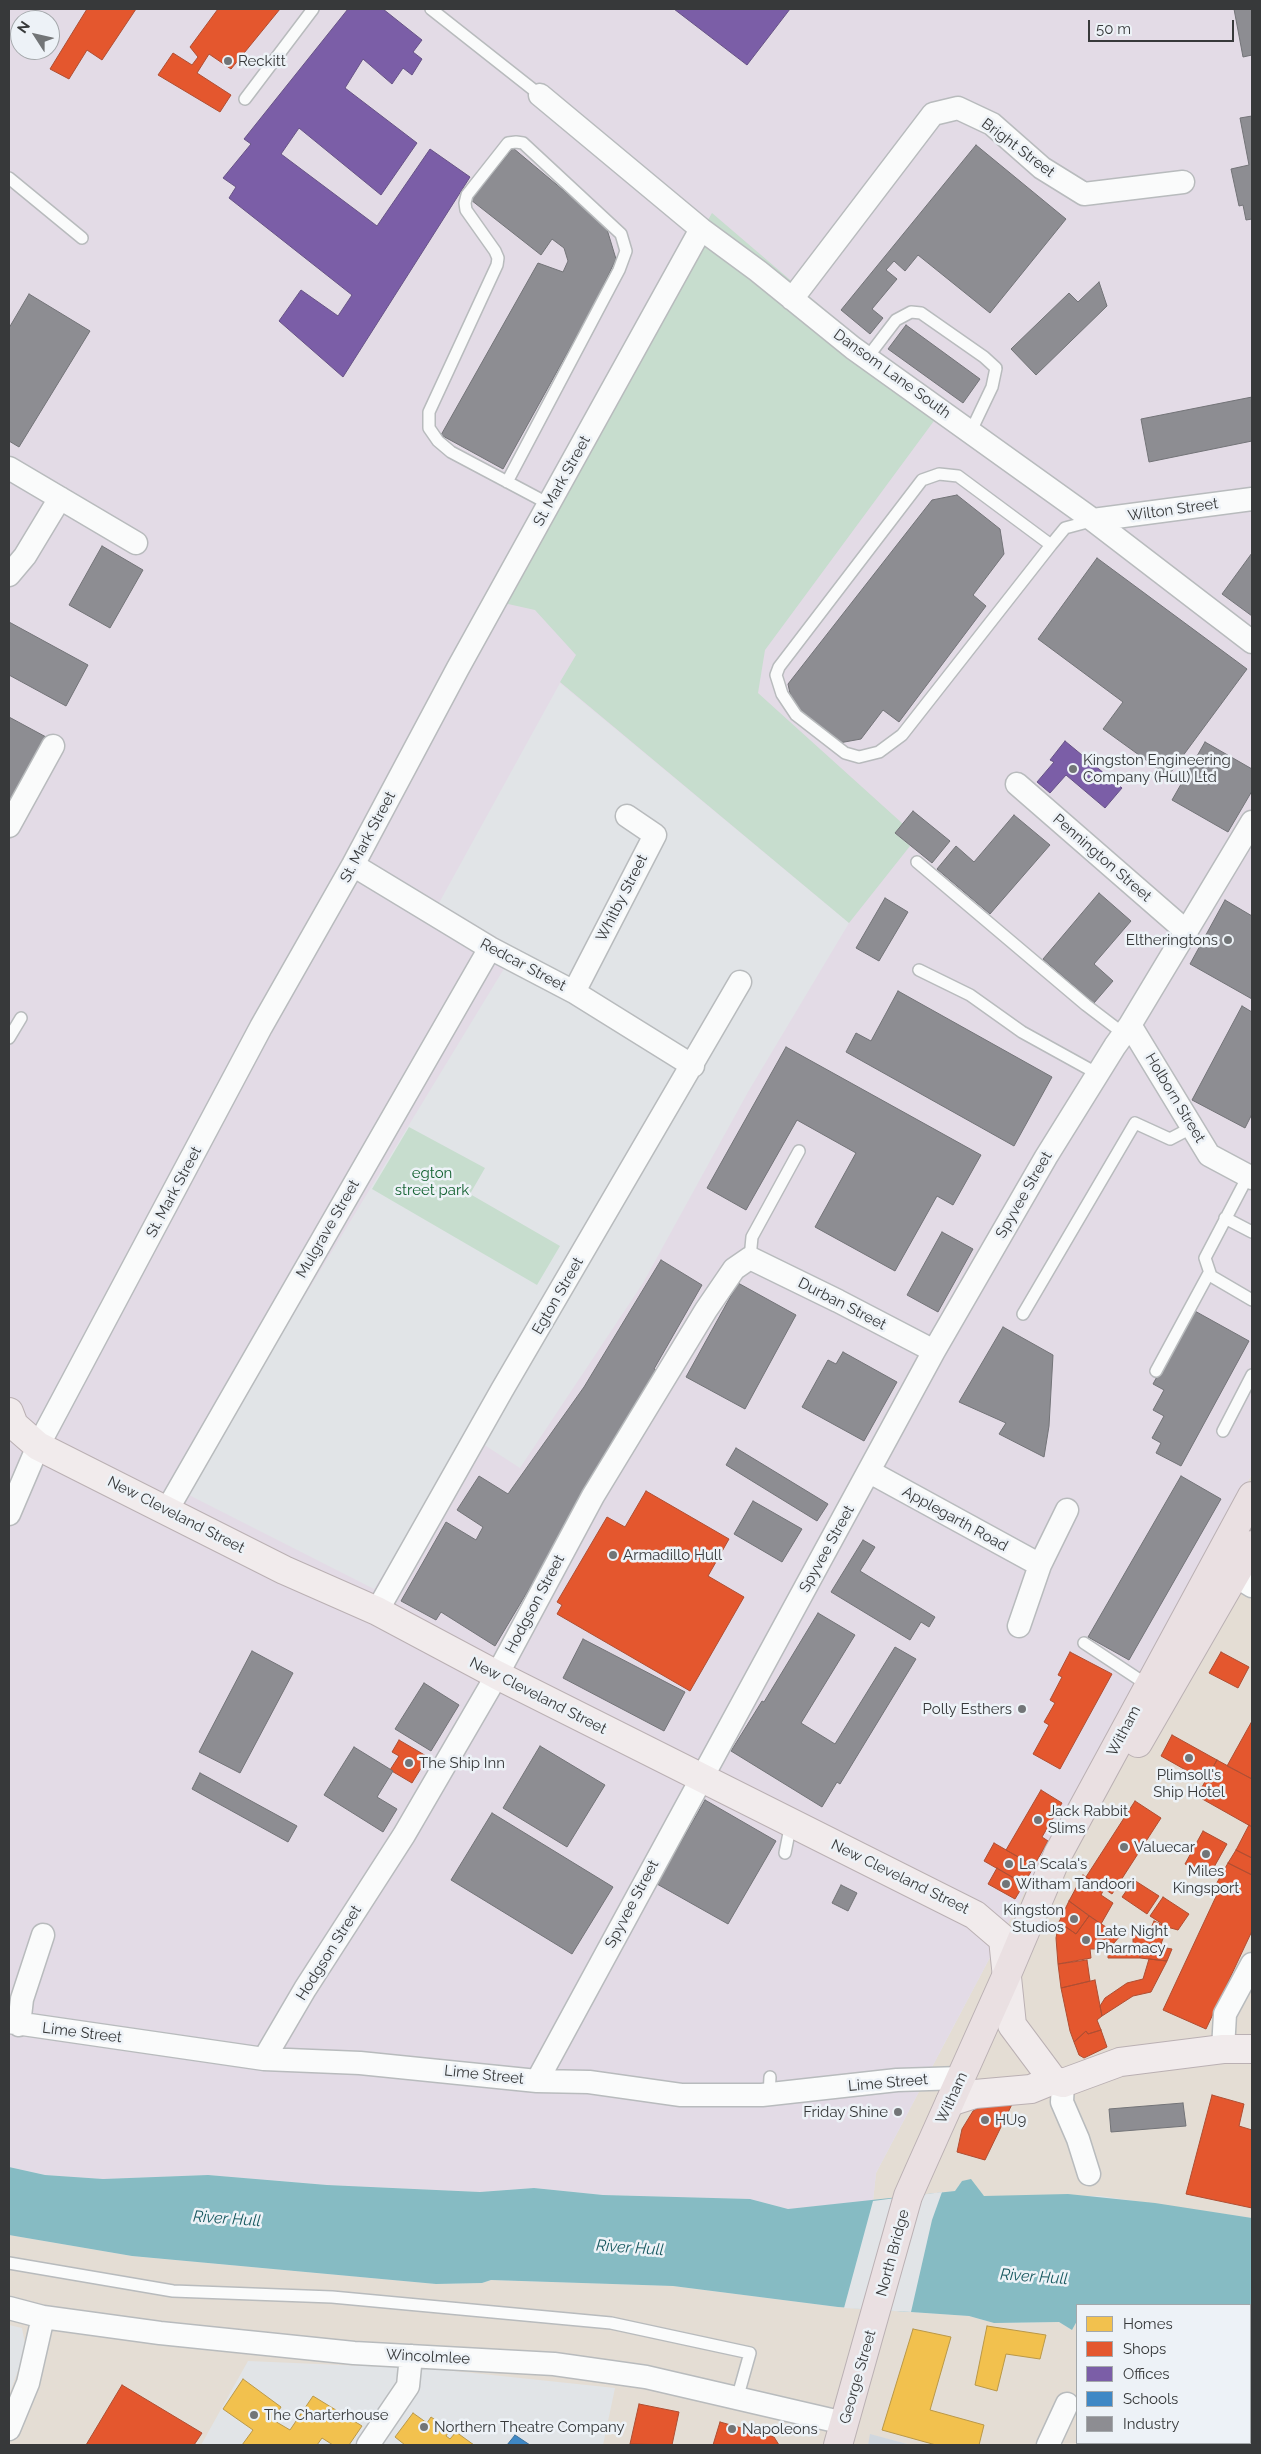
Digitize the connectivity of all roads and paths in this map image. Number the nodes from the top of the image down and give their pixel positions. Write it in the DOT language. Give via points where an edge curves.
graph roads {
  1 [pos="313,9"];
  2 [pos="431,9"];
  3 [pos="540,95"];
  4 [pos="245,99"];
  5 [pos="9,178"];
  6 [pos="1183,182"];
  7 [pos="701,229"];
  8 [pos="82,238"];
  9 [pos="792,299"];
  10 [pos="867,358"];
  11 [pos="971,431"];
  12 [pos="9,468"];
  13 [pos="507,482"];
  14 [pos="60,498"];
  15 [pos="1252,499"];
  16 [pos="549,504"];
  17 [pos="1093,520"];
  18 [pos="136,543"];
  19 [pos="1051,545"];
  20 [pos="9,575"];
  21 [pos="1252,642"];
  22 [pos="54,746"];
  23 [pos="1018,784"];
  24 [pos="627,816"];
  25 [pos="1252,822"];
  26 [pos="9,826"];
  27 [pos="917,862"];
  28 [pos="353,865"];
  29 [pos="1188,932"];
  30 [pos="490,948"];
  31 [pos="919,970"];
  32 [pos="740,982"];
  33 [pos="574,992"];
  34 [pos="21,1018"];
  35 [pos="1127,1030"];
  36 [pos="9,1038"];
  37 [pos="693,1066"];
  38 [pos="1098,1074"];
  39 [pos="1193,1127"];
  40 [pos="799,1151"];
  41 [pos="1250,1177"];
  42 [pos="1225,1218"];
  43 [pos="1252,1232"];
  44 [pos="750,1258"];
  45 [pos="1209,1273"];
  46 [pos="1252,1300"];
  47 [pos="1023,1314"];
  48 [pos="934,1351"];
  49 [pos="1156,1371"];
  50 [pos="1252,1375"];
  51 [pos="9,1412"];
  52 [pos="1223,1431"];
  53 [pos="38,1446"];
  54 [pos="870,1472"];
  55 [pos="1252,1496"];
  56 [pos="10,1510"];
  57 [pos="167,1510"];
  58 [pos="1067,1510"];
  59 [pos="1252,1545"];
  60 [pos="1040,1565"];
  61 [pos="1234,1576"];
  62 [pos="377,1611"];
  63 [pos="1018,1626"];
  64 [pos="1084,1643"];
  65 [pos="497,1675"];
  66 [pos="1157,1691"];
  67 [pos="701,1778"];
  68 [pos="791,1823"];
  69 [pos="785,1853"];
  70 [pos="43,1936"];
  71 [pos="1252,1964"];
  72 [pos="1008,1972"];
  73 [pos="14,2023"];
  74 [pos="1252,2048"];
  75 [pos="1223,2049"];
  76 [pos="264,2059"];
  77 [pos="962,2078"];
  78 [pos="537,2081"];
  79 [pos="1058,2082"];
  80 [pos="950,2102"];
  81 [pos="1089,2174"];
  82 [pos="908,2196"];
  83 [pos="9,2263"];
  84 [pos="9,2308"];
  85 [pos="877,2310"];
  86 [pos="43,2317"];
  87 [pos="411,2356"];
  88 [pos="737,2399"];
  89 [pos="1067,2404"];
  90 [pos="9,2430"];
  91 [pos="841,2434"];
  92 [pos="368,2445"];
  93 [pos="1048,2445"];
  1 -- 4 [label="lane"];
  2 -- 3 [label="lane"];
  3 -- 7 [label="street, Dansom Lane South"];
  5 -- 8 [label="lane"];
  6 -- 9 [label="street, Bright Street" via="1084,194 1042,168 992,124 958,108 933,114"];
  7 -- 9 [label="street, Dansom Lane South"];
  7 -- 16 [label="street, St. Mark Street"];
  9 -- 10 [label="street, Dansom Lane South"];
  10 -- 11 [label="street, Dansom Lane South"];
  10 -- 11 [label="lane" via="896,320 911,312 921,313 984,357 996,368 992,387"];
  11 -- 17 [label="street, Dansom Lane South"];
  12 -- 14 [label="street"];
  13 -- 13 [label="lane" via="451,452 438,441 429,428 429,412 497,265 495,251 466,210 464,202 508,143 516,142 523,143 621,234 626,251"];
  13 -- 16 [label="lane"];
  14 -- 18 [label="street"];
  14 -- 20 [label="street" via="25,556"];
  15 -- 17 [label="street, Wilton Street"];
  16 -- 28 [label="street, St. Mark Street"];
  17 -- 19 [label="lane" via="1065,528"];
  17 -- 21 [label="street, Dansom Lane South"];
  19 -- 19 [label="lane" via="958,476 939,474 922,480 779,667 776,675 782,694 796,716 845,754 859,757 879,752 902,735"];
  22 -- 26 [label="street"];
  23 -- 29 [label="street, Pennington Street"];
  24 -- 33 [label="street, Whitby Street" via="655,835"];
  25 -- 29 [label="street, Spyvee Street"];
  27 -- 35 [label="lane" via="1086,1005"];
  28 -- 30 [label="street, Redcar Street"];
  28 -- 53 [label="street, St. Mark Street" via="262,1027"];
  29 -- 35 [label="street, Spyvee Street"];
  30 -- 33 [label="street, Redcar Street"];
  30 -- 57 [label="street, Mulgrave Street"];
  31 -- 38 [label="lane" via="970,995 1022,1032"];
  32 -- 37 [label="street, Egton Street"];
  33 -- 37 [label="street, Redcar Street"];
  34 -- 36 [label="lane"];
  35 -- 38 [label="street, Spyvee Street"];
  35 -- 39 [label="street, Holborn Street"];
  37 -- 62 [label="street, Egton Street" via="502,1390"];
  38 -- 48 [label="street, Spyvee Street"];
  39 -- 41 [label="street, Holborn Street" via="1209,1154"];
  39 -- 47 [label="lane" via="1170,1139 1135,1123"];
  40 -- 44 [label="lane" via="752,1236"];
  41 -- 42 [label="lane"];
  42 -- 43 [label="lane"];
  42 -- 45 [label="lane" via="1206,1254"];
  44 -- 48 [label="street, Durban Street"];
  44 -- 65 [label="street, Hodgson Street" via="734,1269 706,1310 593,1496"];
  45 -- 46 [label="lane"];
  45 -- 49 [label="lane"];
  48 -- 54 [label="street, Spyvee Street"];
  50 -- 52 [label="lane"];
  51 -- 53 [label="main road, New Cleveland Street" via="14,1425"];
  53 -- 56 [label="street, St. Mark Street"];
  53 -- 57 [label="main road, New Cleveland Street"];
  54 -- 60 [label="street, Applegarth Road"];
  54 -- 67 [label="street, Spyvee Street"];
  55 -- 61 [label="highway, Witham"];
  57 -- 62 [label="main road, New Cleveland Street" via="284,1570"];
  58 -- 60 [label="street"];
  59 -- 61 [label="highway, Witham"];
  60 -- 63 [label="street"];
  61 -- 66 [label="highway, Witham"];
  62 -- 65 [label="main road, New Cleveland Street"];
  64 -- 66 [label="lane"];
  65 -- 67 [label="main road, New Cleveland Street"];
  65 -- 76 [label="street, Hodgson Street" via="404,1835"];
  66 -- 72 [label="highway, Witham" via="1058,1854"];
  67 -- 68 [label="main road, New Cleveland Street"];
  67 -- 78 [label="street, Spyvee Street"];
  68 -- 69 [label="lane"];
  68 -- 72 [label="main road, New Cleveland Street" via="975,1915 1003,1939"];
  70 -- 73 [label="street"];
  71 -- 75 [label="street" via="1224,2014"];
  72 -- 77 [label="highway, Witham"];
  72 -- 79 [label="main road, New Cleveland Street" via="1012,2025"];
  73 -- 76 [label="street, Lime Street"];
  74 -- 75 [label="main road"];
  75 -- 79 [label="main road" via="1120,2062"];
  76 -- 78 [label="street, Lime Street" via="360,2062"];
  77 -- 78 [label="street, Lime Street" via="897,2080 834,2088 769,2086 681,2096 589,2082"];
  77 -- 80 [label="highway, Witham"];
  79 -- 80 [label="main road" via="1031,2089 975,2094"];
  79 -- 81 [label="street" via="1062,2102"];
  80 -- 82 [label="highway, Witham"];
  82 -- 85 [label="highway, North Bridge"];
  83 -- 88 [label="lane" via="173,2291 332,2297 611,2323 750,2353"];
  84 -- 86 [label="street, Wincolmlee"];
  85 -- 91 [label="highway, George Street"];
  86 -- 87 [label="street, Wincolmlee" via="160,2334"];
  86 -- 90 [label="street" via="28,2383"];
  87 -- 88 [label="street, Wincolmlee" via="554,2364 646,2377"];
  87 -- 92 [label="street" via="408,2386"];
  88 -- 91 [label="street, Wincolmlee"];
  89 -- 93 [label="street"];
}
